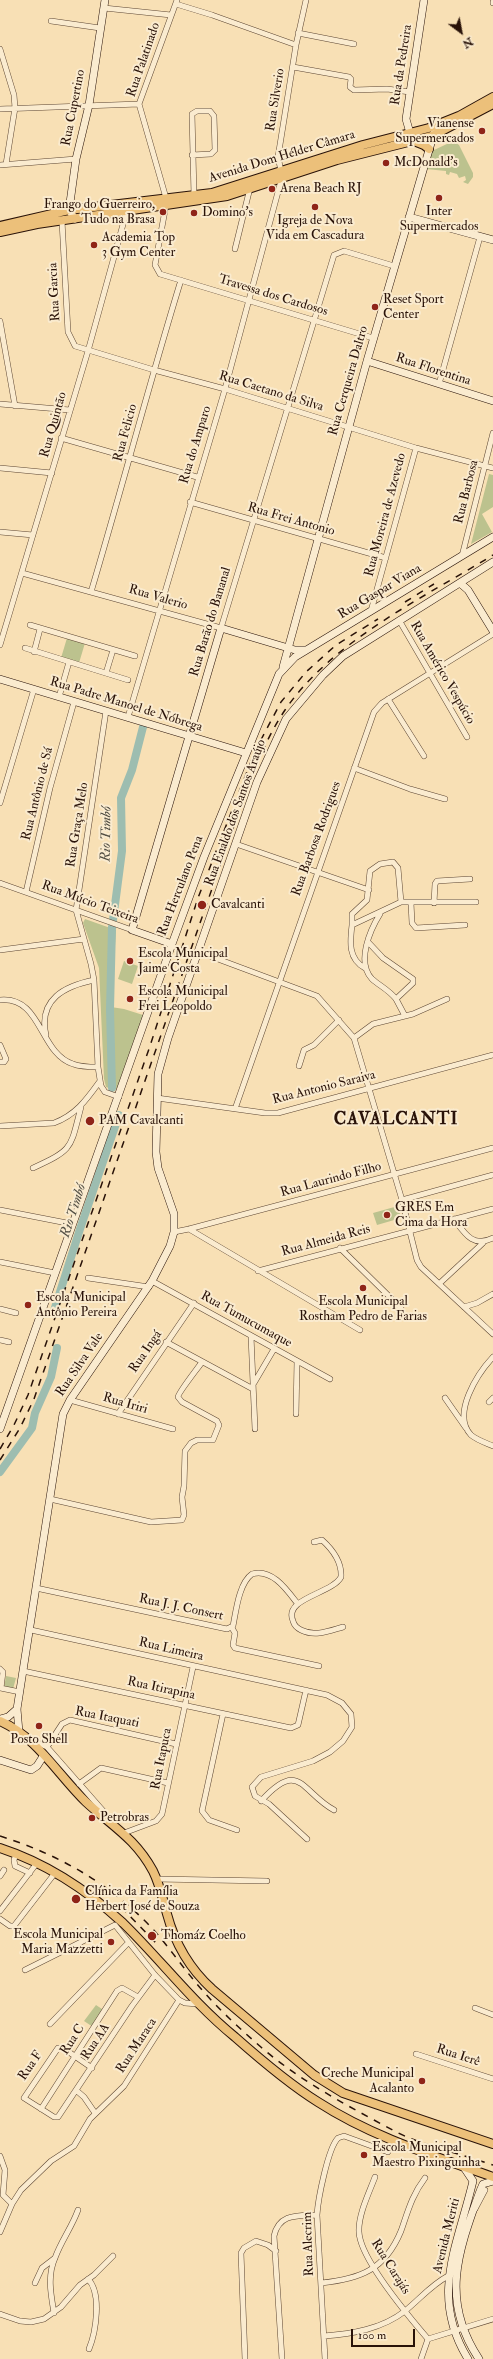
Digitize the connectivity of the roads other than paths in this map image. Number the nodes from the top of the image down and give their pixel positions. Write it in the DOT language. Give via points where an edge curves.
graph roads {
  1 [pos="105,0"];
  2 [pos="306,0"];
  3 [pos="424,0"];
  4 [pos="176,2"];
  5 [pos="104,8"];
  6 [pos="171,15"];
  7 [pos="51,21"];
  8 [pos="100,28"];
  9 [pos="298,33"];
  10 [pos="354,44"];
  11 [pos="296,45"];
  12 [pos="0,48"];
  13 [pos="293,67"];
  14 [pos="410,92"];
  15 [pos="493,97"];
  16 [pos="140,104"];
  17 [pos="493,104"];
  18 [pos="89,105"];
  19 [pos="15,108"];
  20 [pos="0,109"];
  21 [pos="439,124"];
  22 [pos="410,133"];
  23 [pos="432,136"];
  24 [pos="414,141"];
  25 [pos="428,149"];
  26 [pos="192,155"];
  27 [pos="76,159"];
  28 [pos="3,165"];
  29 [pos="281,174"];
  30 [pos="250,188"];
  31 [pos="194,195"];
  32 [pos="166,201"];
  33 [pos="69,210"];
  34 [pos="127,210"];
  35 [pos="409,217"];
  36 [pos="75,219"];
  37 [pos="62,221"];
  38 [pos="0,226"];
  39 [pos="0,232"];
  40 [pos="480,237"];
  41 [pos="493,240"];
  42 [pos="234,249"];
  43 [pos="394,266"];
  44 [pos="181,280"];
  45 [pos="249,300"];
  46 [pos="314,320"];
  47 [pos="0,321"];
  48 [pos="373,338"];
  49 [pos="88,351"];
  50 [pos="367,361"];
  51 [pos="154,370"];
  52 [pos="439,384"];
  53 [pos="225,389"];
  54 [pos="493,401"];
  55 [pos="0,404"];
  56 [pos="15,406"];
  57 [pos="287,408"];
  58 [pos="70,410"];
  59 [pos="348,428"];
  60 [pos="493,433"];
  61 [pos="61,438"];
  62 [pos="416,448"];
  63 [pos="131,457"];
  64 [pos="484,466"];
  65 [pos="0,468"];
  66 [pos="493,468"];
  67 [pos="52,473"];
  68 [pos="198,477"];
  69 [pos="190,502"];
  70 [pos="253,520"];
  71 [pos="0,532"];
  72 [pos="33,535"];
  73 [pos="493,537"];
  74 [pos="318,539"];
  75 [pos="462,556"];
  76 [pos="386,558"];
  77 [pos="493,562"];
  78 [pos="22,573"];
  79 [pos="472,575"];
  80 [pos="460,583"];
  81 [pos="91,592"];
  82 [pos="470,592"];
  83 [pos="159,611"];
  84 [pos="371,611"];
  85 [pos="398,620"];
  86 [pos="30,626"];
  87 [pos="221,628"];
  88 [pos="40,629"];
  89 [pos="493,631"];
  90 [pos="493,634"];
  91 [pos="0,645"];
  92 [pos="288,647"];
  93 [pos="25,648"];
  94 [pos="113,650"];
  95 [pos="307,650"];
  96 [pos="34,652"];
  97 [pos="135,656"];
  98 [pos="69,662"];
  99 [pos="282,670"];
  100 [pos="106,673"];
  101 [pos="430,673"];
  102 [pos="0,679"];
  103 [pos="128,680"];
  104 [pos="34,689"];
  105 [pos="59,697"];
  106 [pos="388,699"];
  107 [pos="74,702"];
  108 [pos="106,711"];
  109 [pos="128,717"];
  110 [pos="189,736"];
  111 [pos="467,737"];
  112 [pos="246,753"];
  113 [pos="424,756"];
  114 [pos="354,768"];
  115 [pos="445,799"];
  116 [pos="0,803"];
  117 [pos="236,844"];
  118 [pos="316,872"];
  119 [pos="470,879"];
  120 [pos="0,883"];
  121 [pos="369,890"];
  122 [pos="26,892"];
  123 [pos="401,902"];
  124 [pos="476,902"];
  125 [pos="411,903"];
  126 [pos="434,903"];
  127 [pos="76,910"];
  128 [pos="381,913"];
  129 [pos="352,925"];
  130 [pos="465,925"];
  131 [pos="132,930"];
  132 [pos="84,939"];
  133 [pos="368,942"];
  134 [pos="172,944"];
  135 [pos="0,950"];
  136 [pos="198,952"];
  137 [pos="365,968"];
  138 [pos="94,980"];
  139 [pos="280,982"];
  140 [pos="396,999"];
  141 [pos="447,999"];
  142 [pos="0,1000"];
  143 [pos="405,1016"];
  144 [pos="339,1020"];
  145 [pos="46,1036"];
  146 [pos="354,1038"];
  147 [pos="0,1045"];
  148 [pos="493,1055"];
  149 [pos="0,1062"];
  150 [pos="299,1066"];
  151 [pos="98,1067"];
  152 [pos="100,1080"];
  153 [pos="370,1088"];
  154 [pos="119,1097"];
  155 [pos="157,1098"];
  156 [pos="81,1107"];
  157 [pos="236,1109"];
  158 [pos="0,1126"];
  159 [pos="493,1148"];
  160 [pos="33,1168"];
  161 [pos="394,1174"];
  162 [pos="493,1175"];
  163 [pos="402,1200"];
  164 [pos="493,1209"];
  165 [pos="0,1210"];
  166 [pos="454,1219"];
  167 [pos="72,1224"];
  168 [pos="189,1230"];
  169 [pos="410,1230"];
  170 [pos="174,1232"];
  171 [pos="493,1238"];
  172 [pos="483,1243"];
  173 [pos="340,1248"];
  174 [pos="0,1262"];
  175 [pos="258,1271"];
  176 [pos="55,1273"];
  177 [pos="88,1278"];
  178 [pos="440,1283"];
  179 [pos="150,1284"];
  180 [pos="493,1294"];
  181 [pos="194,1303"];
  182 [pos="464,1307"];
  183 [pos="401,1308"];
  184 [pos="0,1309"];
  185 [pos="16,1313"];
  186 [pos="360,1330"];
  187 [pos="493,1334"];
  188 [pos="251,1336"];
  189 [pos="0,1340"];
  190 [pos="9,1342"];
  191 [pos="166,1342"];
  192 [pos="274,1349"];
  193 [pos="493,1357"];
  194 [pos="296,1361"];
  195 [pos="202,1362"];
  196 [pos="330,1379"];
  197 [pos="253,1387"];
  198 [pos="445,1398"];
  199 [pos="70,1400"];
  200 [pos="118,1414"];
  201 [pos="296,1414"];
  202 [pos="1,1426"];
  203 [pos="466,1428"];
  204 [pos="173,1429"];
  205 [pos="255,1429"];
  206 [pos="493,1446"];
  207 [pos="50,1499"];
  208 [pos="314,1542"];
  209 [pos="36,1588"];
  210 [pos="297,1603"];
  211 [pos="343,1627"];
  212 [pos="232,1628"];
  213 [pos="31,1630"];
  214 [pos="319,1666"];
  215 [pos="193,1667"];
  216 [pos="0,1669"];
  217 [pos="23,1671"];
  218 [pos="0,1688"];
  219 [pos="306,1690"];
  220 [pos="20,1692"];
  221 [pos="184,1705"];
  222 [pos="17,1709"];
  223 [pos="224,1714"];
  224 [pos="0,1720"];
  225 [pos="19,1732"];
  226 [pos="27,1738"];
  227 [pos="176,1744"];
  228 [pos="47,1747"];
  229 [pos="44,1755"];
  230 [pos="1,1762"];
  231 [pos="168,1783"];
  232 [pos="79,1784"];
  233 [pos="261,1801"];
  234 [pos="334,1810"];
  235 [pos="115,1824"];
  236 [pos="236,1830"];
  237 [pos="124,1833"];
  238 [pos="307,1838"];
  239 [pos="0,1848"];
  240 [pos="16,1854"];
  241 [pos="37,1863"];
  242 [pos="4,1870"];
  243 [pos="30,1873"];
  244 [pos="55,1873"];
  245 [pos="0,1876"];
  246 [pos="156,1878"];
  247 [pos="267,1881"];
  248 [pos="0,1911"];
  249 [pos="0,1919"];
  250 [pos="128,1943"];
  251 [pos="25,1970"];
  252 [pos="155,1975"];
  253 [pos="138,1997"];
  254 [pos="179,2000"];
  255 [pos="198,2004"];
  256 [pos="475,2008"];
  257 [pos="493,2015"];
  258 [pos="50,2024"];
  259 [pos="416,2054"];
  260 [pos="76,2056"];
  261 [pos="92,2068"];
  262 [pos="493,2079"];
  263 [pos="77,2091"];
  264 [pos="41,2109"];
  265 [pos="95,2113"];
  266 [pos="492,2142"];
  267 [pos="388,2152"];
  268 [pos="0,2156"];
  269 [pos="463,2166"];
  270 [pos="375,2177"];
  271 [pos="493,2177"];
  272 [pos="426,2178"];
  273 [pos="473,2181"];
  274 [pos="493,2181"];
  275 [pos="484,2187"];
  276 [pos="12,2204"];
  277 [pos="78,2210"];
  278 [pos="318,2215"];
  279 [pos="0,2232"];
  280 [pos="276,2251"];
  281 [pos="113,2256"];
  282 [pos="54,2258"];
  283 [pos="375,2268"];
  284 [pos="448,2276"];
  285 [pos="88,2279"];
  286 [pos="36,2283"];
  287 [pos="321,2283"];
  288 [pos="405,2311"];
  289 [pos="0,2314"];
  290 [pos="54,2314"];
  291 [pos="493,2319"];
  292 [pos="463,2329"];
  293 [pos="455,2331"];
  294 [pos="324,2336"];
  295 [pos="428,2339"];
  296 [pos="89,2349"];
  297 [pos="245,2359"];
  298 [pos="282,2359"];
  299 [pos="325,2359"];
  300 [pos="421,2359"];
  301 [pos="468,2359"];
  302 [pos="479,2359"];
  1 -- 5 [label="main road, Rua Cupertino"];
  2 -- 9 [label="street, Rua Silverio"];
  3 -- 14 [label="main road, Rua da Pedreira"];
  4 -- 6 [label="street, Rua Palatinado"];
  4 -- 11 [label="street"];
  5 -- 6 [label="street"];
  5 -- 8 [label="main road, Rua Cupertino"];
  6 -- 16 [label="street, Rua Palatinado"];
  7 -- 8 [label="street"];
  8 -- 18 [label="main road, Rua Cupertino"];
  9 -- 10 [label="street"];
  9 -- 11 [label="street, Rua Silverio"];
  11 -- 13 [label="street, Rua Silverio"];
  12 -- 19 [label="street" via="14,95"];
  13 -- 14 [label="street" via="349,77 350,87 354,90 387,89"];
  13 -- 29 [label="street, Rua Silverio" via="278,157"];
  14 -- 22 [label="main road, Rua da Pedreira" via="406,124"];
  15 -- 21 [label="main road, Avenida Dom Hélder Câmara"];
  16 -- 18 [label="street"];
  16 -- 32 [label="street, Rua Palatinado"];
  17 -- 23 [label="main road, Avenida Dom Hélder Câmara"];
  18 -- 19 [label="street"];
  18 -- 27 [label="main road, Rua Cupertino"];
  19 -- 20 [label="street"];
  19 -- 28 [label="street"];
  21 -- 22 [label="main road, Avenida Dom Hélder Câmara"];
  21 -- 23 [label="main road, Rua Cerqueira Daltro"];
  22 -- 29 [label="main road, Avenida Dom Hélder Câmara" via="363,145"];
  23 -- 24 [label="main road, Avenida Dom Hélder Câmara"];
  23 -- 25 [label="main road, Rua Cerqueira Daltro"];
  24 -- 25 [label="main road" via="424,144"];
  24 -- 29 [label="main road, Avenida Dom Hélder Câmara"];
  25 -- 35 [label="main road, Rua Cerqueira Daltro"];
  26 -- 26 [label="street" via="211,154 215,150 214,116 210,111 197,111 192,114"];
  26 -- 31 [label="street"];
  27 -- 28 [label="street"];
  27 -- 33 [label="main road, Rua Cupertino"];
  29 -- 30 [label="main road, Avenida Dom Hélder Câmara"];
  29 -- 31 [label="main road, Avenida Dom Hélder Câmara"];
  29 -- 45 [label="street, Rua do Amparo"];
  30 -- 32 [label="main road, Avenida Dom Hélder Câmara" via="218,198"];
  30 -- 42 [label="street"];
  31 -- 32 [label="main road, Avenida Dom Hélder Câmara"];
  32 -- 33 [label="main road, Avenida Dom Hélder Câmara"];
  32 -- 34 [label="main road, Avenida Dom Hélder Câmara"];
  32 -- 44 [label="street, Travessa dos Cardosos" via="155,265 157,271 165,277"];
  33 -- 36 [label="main road"];
  33 -- 38 [label="main road, Avenida Dom Hélder Câmara"];
  34 -- 36 [label="main road, Avenida Dom Hélder Câmara"];
  34 -- 49 [label="street, Rua Quintão"];
  35 -- 40 [label="main road"];
  35 -- 43 [label="main road, Rua Cerqueira Daltro"];
  36 -- 37 [label="main road, Avenida Dom Hélder Câmara"];
  37 -- 39 [label="main road, Avenida Dom Hélder Câmara"];
  37 -- 49 [label="street, Rua Garcia" via="68,332 72,343"];
  40 -- 41 [label="main road"];
  40 -- 52 [label="street"];
  43 -- 46 [label="street, Rua Barão do Bananal" via="347,252 337,252"];
  43 -- 48 [label="main road, Rua Cerqueira Daltro"];
  44 -- 45 [label="street, Travessa dos Cardosos"];
  44 -- 51 [label="street, Rua Felicio"];
  45 -- 46 [label="street, Travessa dos Cardosos"];
  45 -- 53 [label="street, Rua do Amparo"];
  46 -- 48 [label="street, Travessa dos Cardosos"];
  46 -- 57 [label="street, Rua Barão do Bananal"];
  47 -- 56 [label="street"];
  48 -- 50 [label="main road, Rua Cerqueira Daltro"];
  49 -- 51 [label="street, Rua Caetano da Silva"];
  49 -- 58 [label="street, Rua Quintão"];
  50 -- 52 [label="main road, Rua Florentina"];
  50 -- 59 [label="main road, Rua Cerqueira Daltro"];
  51 -- 53 [label="street, Rua Caetano da Silva"];
  51 -- 63 [label="street, Rua Felicio"];
  52 -- 54 [label="main road, Rua Florentina"];
  53 -- 57 [label="street, Rua Caetano da Silva"];
  53 -- 68 [label="street, Rua do Amparo"];
  55 -- 56 [label="street"];
  56 -- 58 [label="street"];
  57 -- 59 [label="street, Rua Caetano da Silva"];
  57 -- 70 [label="street, Rua Barão do Bananal"];
  58 -- 61 [label="street, Rua Quintão"];
  59 -- 62 [label="street, Rua Caetano da Silva"];
  59 -- 74 [label="main road, Rua Cerqueira Daltro"];
  60 -- 64 [label="street, Rua Barbosa"];
  61 -- 63 [label="street"];
  61 -- 67 [label="street, Rua Quintão"];
  62 -- 64 [label="street, Rua Caetano da Silva"];
  62 -- 76 [label="street, Rua Moreira de Azevedo"];
  63 -- 68 [label="street"];
  63 -- 81 [label="street, Rua Felicio"];
  64 -- 66 [label="street, Rua Caetano da Silva"];
  64 -- 75 [label="street, Rua Barbosa"];
  65 -- 67 [label="street"];
  67 -- 72 [label="street, Rua Quintão"];
  68 -- 69 [label="street, Rua do Amparo"];
  69 -- 70 [label="street, Rua Frei Antonio"];
  69 -- 83 [label="street, Rua do Amparo"];
  70 -- 74 [label="street, Rua Frei Antonio"];
  70 -- 87 [label="street, Rua Barão do Bananal"];
  71 -- 72 [label="street"];
  72 -- 78 [label="street, Rua Quintão"];
  73 -- 75 [label="main road, Rua Gaspar Viana"];
  74 -- 76 [label="street, Rua Frei Antonio"];
  74 -- 92 [label="main road, Rua Cerqueira Daltro"];
  75 -- 84 [label="main road, Rua Gaspar Viana"];
  76 -- 84 [label="street, Rua Moreira de Azevedo"];
  77 -- 79 [label="main road, Rua Enaldo dos Santos Araújo"];
  78 -- 81 [label="street, Rua Valerio"];
  78 -- 91 [label="street, Rua Quintão"];
  79 -- 80 [label="main road, Rua Enaldo dos Santos Araújo"];
  79 -- 82 [label="main road"];
  80 -- 82 [label="main road"];
  80 -- 85 [label="main road, Rua Enaldo dos Santos Araújo"];
  81 -- 83 [label="street, Rua Valerio"];
  82 -- 89 [label="main road"];
  83 -- 87 [label="street, Rua Valerio"];
  83 -- 109 [label="street, Rua do Amparo"];
  84 -- 95 [label="main road, Rua Gaspar Viana"];
  85 -- 101 [label="street, Rua Américo Vespúcio"];
  85 -- 117 [label="main road, Rua Enaldo dos Santos Araújo" via="343,656 322,675 286,719 257,782"];
  86 -- 88 [label="street"];
  87 -- 92 [label="main road, Rua Valerio"];
  87 -- 110 [label="main road, Rua Barão do Bananal"];
  88 -- 94 [label="street"];
  88 -- 96 [label="street"];
  90 -- 101 [label="street, Rua Barbosa Rodrigues"];
  92 -- 95 [label="main road"];
  92 -- 99 [label="main road, Rua Cerqueira Daltro"];
  93 -- 96 [label="street"];
  94 -- 97 [label="street"];
  94 -- 100 [label="street"];
  95 -- 99 [label="main road, Rua Gaspar Viana"];
  96 -- 98 [label="street"];
  98 -- 100 [label="street"];
  98 -- 105 [label="street"];
  99 -- 112 [label="main road, Rua Herculano Pena"];
  100 -- 103 [label="street"];
  101 -- 106 [label="street, Rua Barbosa Rodrigues"];
  101 -- 111 [label="street, Rua Américo Vespúcio"];
  102 -- 104 [label="main road, Rua Padre Manoel de Nóbrega"];
  104 -- 105 [label="main road, Rua Padre Manoel de Nóbrega"];
  104 -- 116 [label="street"];
  105 -- 107 [label="main road, Rua Padre Manoel de Nóbrega"];
  106 -- 113 [label="street"];
  106 -- 114 [label="street, Rua Barbosa Rodrigues" via="374,712"];
  107 -- 108 [label="main road, Rua Padre Manoel de Nóbrega"];
  107 -- 122 [label="street, Rua Antônio de Sá" via="50,788"];
  108 -- 109 [label="main road, Rua Padre Manoel de Nóbrega"];
  108 -- 127 [label="street, Rua Graça Melo"];
  109 -- 110 [label="main road, Rua Padre Manoel de Nóbrega"];
  110 -- 112 [label="main road, Rua Padre Manoel de Nóbrega"];
  110 -- 131 [label="main road, Rua Barão do Bananal"];
  112 -- 134 [label="main road, Rua Herculano Pena"];
  114 -- 115 [label="street"];
  114 -- 118 [label="street, Rua Barbosa Rodrigues"];
  117 -- 118 [label="street"];
  117 -- 136 [label="main road, Rua Enaldo dos Santos Araújo"];
  118 -- 121 [label="street"];
  118 -- 139 [label="street, Rua Barbosa Rodrigues"];
  119 -- 126 [label="street" via="437,881"];
  120 -- 122 [label="street, Rua Múcio Teixeira"];
  121 -- 123 [label="street" via="370,871 380,864 393,862 398,868"];
  121 -- 129 [label="street" via="367,900 352,914"];
  122 -- 127 [label="street, Rua Múcio Teixeira"];
  123 -- 125 [label="street"];
  123 -- 128 [label="street"];
  124 -- 126 [label="street"];
  125 -- 126 [label="street"];
  125 -- 130 [label="street" via="412,923 416,928"];
  127 -- 131 [label="street, Rua Múcio Teixeira"];
  127 -- 132 [label="street, Rua Graça Melo"];
  128 -- 129 [label="street"];
  128 -- 133 [label="street"];
  129 -- 137 [label="street" via="352,953"];
  131 -- 134 [label="main road, Rua Múcio Teixeira"];
  132 -- 135 [label="street"];
  132 -- 138 [label="street, Rua Graça Melo"];
  133 -- 137 [label="street"];
  133 -- 140 [label="street" via="382,958 413,979 413,983"];
  134 -- 154 [label="main road, Rua Herculano Pena"];
  136 -- 139 [label="street"];
  136 -- 155 [label="main road, Rua Enaldo dos Santos Araújo" via="161,1062"];
  137 -- 140 [label="street" via="371,978 388,989"];
  138 -- 145 [label="street" via="69,986 58,994 49,1006 45,1018"];
  138 -- 151 [label="street, Rua Graça Melo"];
  139 -- 144 [label="street" via="317,996"];
  139 -- 157 [label="street, Rua Barbosa Rodrigues"];
  140 -- 143 [label="street"];
  141 -- 143 [label="street"];
  142 -- 145 [label="street" via="11,1000 24,1006"];
  143 -- 146 [label="street" via="373,1024"];
  144 -- 146 [label="street"];
  144 -- 150 [label="street" via="314,1045 304,1050"];
  145 -- 151 [label="street" via="64,1059 73,1064"];
  146 -- 153 [label="street"];
  147 -- 149 [label="street" via="6,1059"];
  148 -- 153 [label="street, Rua Antonio Saraiva"];
  151 -- 152 [label="street, Rua Graça Melo"];
  152 -- 154 [label="street" via="105,1092"];
  152 -- 156 [label="street"];
  153 -- 157 [label="street, Rua Antonio Saraiva" via="278,1113"];
  153 -- 161 [label="street"];
  154 -- 167 [label="main road, Rua Herculano Pena"];
  155 -- 157 [label="street, Rua Antonio Saraiva"];
  155 -- 170 [label="main road, Rua Silva Vale" via="156,1162 172,1206"];
  156 -- 158 [label="street" via="54,1123"];
  156 -- 160 [label="street" via="72,1139 65,1152"];
  159 -- 161 [label="street, Rua Laurindo Filho"];
  161 -- 163 [label="street"];
  161 -- 168 [label="street, Rua Laurindo Filho"];
  162 -- 163 [label="street"];
  163 -- 169 [label="street"];
  164 -- 166 [label="street, Rua Almeida Reis"];
  165 -- 167 [label="street"];
  166 -- 169 [label="street, Rua Almeida Reis"];
  166 -- 172 [label="street" via="468,1237"];
  167 -- 176 [label="main road, Rua Herculano Pena"];
  168 -- 170 [label="street, Rua Laurindo Filho"];
  168 -- 175 [label="street"];
  169 -- 173 [label="street, Rua Almeida Reis"];
  169 -- 178 [label="street" via="420,1267"];
  170 -- 179 [label="main road, Rua Silva Vale" via="167,1256"];
  171 -- 172 [label="street"];
  172 -- 178 [label="street"];
  173 -- 175 [label="street, Rua Almeida Reis"];
  173 -- 183 [label="street"];
  174 -- 176 [label="street"];
  175 -- 186 [label="street"];
  176 -- 202 [label="main road, Rua Herculano Pena"];
  177 -- 179 [label="street, Rua Tumucumaque"];
  178 -- 182 [label="street"];
  179 -- 181 [label="street, Rua Tumucumaque"];
  179 -- 199 [label="main road, Rua Silva Vale"];
  180 -- 182 [label="street"];
  181 -- 188 [label="street, Rua Tumucumaque"];
  181 -- 191 [label="street, Rua Ingá"];
  182 -- 187 [label="street"];
  184 -- 185 [label="street"];
  188 -- 192 [label="street, Rua Tumucumaque"];
  188 -- 197 [label="street"];
  189 -- 190 [label="street"];
  191 -- 195 [label="street"];
  191 -- 200 [label="street, Rua Ingá"];
  192 -- 194 [label="street, Rua Tumucumaque"];
  192 -- 197 [label="street"];
  193 -- 203 [label="street" via="480,1371 471,1389 465,1406"];
  194 -- 196 [label="street, Rua Tumucumaque"];
  194 -- 201 [label="street"];
  195 -- 197 [label="street"];
  195 -- 207 [label="street" via="177,1394 182,1402 217,1420 219,1426 213,1440 197,1440 190,1443 186,1451 182,1497 184,1515 179,1522 138,1520"];
  197 -- 205 [label="street"];
  198 -- 203 [label="street"];
  199 -- 200 [label="street, Rua Iriri"];
  199 -- 207 [label="main road, Rua Silva Vale" via="62,1418"];
  200 -- 204 [label="street, Rua Iriri"];
  203 -- 206 [label="street" via="475,1438"];
  207 -- 209 [label="main road, Rua Silva Vale"];
  208 -- 210 [label="street" via="322,1540 331,1549 340,1564 341,1577 328,1589"];
  209 -- 212 [label="street, Rua J. J. Consert" via="221,1628"];
  209 -- 213 [label="main road, Rua Silva Vale"];
  210 -- 211 [label="street" via="292,1618 301,1630 316,1634"];
  210 -- 212 [label="street, Rua J. J. Consert" via="278,1581 267,1575 252,1574 246,1581"];
  212 -- 214 [label="street" via="235,1633 235,1648"];
  213 -- 215 [label="street, Rua Limeira"];
  213 -- 217 [label="main road, Rua Silva Vale"];
  215 -- 219 [label="street, Rua Limeira"];
  215 -- 221 [label="street, Rua Itapuca"];
  216 -- 218 [label="street" via="3,1672"];
  217 -- 220 [label="main road, Rua Silva Vale"];
  217 -- 221 [label="street, Rua Itirapina"];
  218 -- 220 [label="street"];
  219 -- 223 [label="street, Rua Itirapina" via="299,1722 294,1728"];
  219 -- 233 [label="street, Rua Limeira" via="327,1695 342,1703 351,1714 352,1727 343,1741 330,1752 313,1761 261,1776 252,1790"];
  220 -- 222 [label="main road, Rua Silva Vale"];
  221 -- 223 [label="street, Rua Itirapina"];
  221 -- 227 [label="street, Rua Itapuca"];
  222 -- 224 [label="main road" via="8,1718"];
  222 -- 225 [label="main road, Rua Silva Vale"];
  223 -- 236 [label="street" via="202,1811 209,1820"];
  224 -- 225 [label="main road"];
  225 -- 226 [label="main road"];
  226 -- 228 [label="street"];
  226 -- 229 [label="main road"];
  227 -- 228 [label="street, Rua Itaquati" via="70,1720 62,1724"];
  227 -- 231 [label="street, Rua Itapuca"];
  228 -- 232 [label="street"];
  229 -- 230 [label="main road" via="38,1766 30,1770"];
  229 -- 235 [label="main road" via="85,1801"];
  231 -- 232 [label="street" via="100,1768"];
  231 -- 237 [label="street, Rua Itapuca" via="160,1818"];
  232 -- 235 [label="street"];
  233 -- 234 [label="street" via="279,1784 298,1781"];
  233 -- 238 [label="street" via="268,1804"];
  235 -- 237 [label="main road"];
  237 -- 246 [label="main road" via="140,1852"];
  239 -- 240 [label="main road"];
  240 -- 241 [label="main road"];
  240 -- 243 [label="street" via="15,1866"];
  241 -- 243 [label="street"];
  241 -- 244 [label="main road"];
  242 -- 245 [label="street"];
  243 -- 248 [label="street"];
  244 -- 249 [label="street" via="15,1925 10,1926"];
  244 -- 255 [label="main road" via="84,1890 122,1923"];
  246 -- 247 [label="street"];
  246 -- 266 [label="main road" via="176,1942 191,1967 212,1989 314,2075 343,2093"];
  250 -- 251 [label="street" via="117,1927 112,1925"];
  250 -- 252 [label="street"];
  250 -- 258 [label="street"];
  252 -- 253 [label="street, Rua AA"];
  252 -- 254 [label="street"];
  253 -- 260 [label="street, Rua C" via="122,1988 117,1991"];
  253 -- 261 [label="street, Rua AA"];
  254 -- 255 [label="street"];
  254 -- 265 [label="street, Rua Maraca" via="124,2086"];
  255 -- 269 [label="main road" via="234,2037 318,2102 370,2130"];
  256 -- 257 [label="street"];
  259 -- 262 [label="street, Rua Ierê"];
  260 -- 261 [label="street"];
  260 -- 264 [label="street, Rua C"];
  260 -- 264 [label="street, Rua F" via="63,2048 56,2050 24,2095 28,2102"];
  261 -- 263 [label="street, Rua AA"];
  263 -- 264 [label="street, Rua AA" via="61,2114 54,2117"];
  263 -- 265 [label="street"];
  265 -- 276 [label="street, Rua Maraca" via="74,2146 46,2166 21,2190"];
  267 -- 278 [label="street, Rua Alecrim" via="344,2136 338,2138 333,2145 320,2192"];
  268 -- 276 [label="street" via="5,2170 3,2195"];
  269 -- 271 [label="main road"];
  269 -- 273 [label="main road"];
  270 -- 283 [label="street, Rua Carajás" via="359,2232 363,2249"];
  272 -- 283 [label="street" via="412,2198 396,2241"];
  273 -- 275 [label="main road" via="478,2180"];
  273 -- 284 [label="main road, Avenida Meriti"];
  274 -- 275 [label="main road"];
  275 -- 292 [label="main road, Avenida Meriti" via="472,2213 455,2275 455,2290"];
  276 -- 279 [label="street, Rua Maraca"];
  277 -- 282 [label="street"];
  278 -- 280 [label="street" via="296,2216 280,2222 274,2236"];
  278 -- 287 [label="street, Rua Alecrim"];
  280 -- 297 [label="street" via="256,2241 244,2248 241,2253"];
  280 -- 298 [label="street"];
  281 -- 285 [label="street"];
  282 -- 286 [label="street" via="42,2268"];
  282 -- 290 [label="street" via="50,2279"];
  283 -- 287 [label="street" via="356,2278"];
  283 -- 288 [label="street, Rua Carajás"];
  284 -- 288 [label="street" via="435,2283"];
  284 -- 293 [label="main road, Avenida Meriti" via="449,2304"];
  285 -- 290 [label="street"];
  285 -- 296 [label="street" via="94,2287 96,2325"];
  287 -- 294 [label="street, Rua Alecrim"];
  288 -- 294 [label="street" via="369,2329"];
  288 -- 295 [label="street, Rua Carajás"];
  289 -- 290 [label="street" via="31,2322 44,2320"];
  291 -- 292 [label="street"];
  292 -- 293 [label="street"];
  292 -- 302 [label="main road, Avenida Meriti"];
  293 -- 295 [label="street"];
  293 -- 301 [label="main road, Avenida Meriti"];
  294 -- 299 [label="street, Rua Alecrim"];
  295 -- 300 [label="street"];
}
